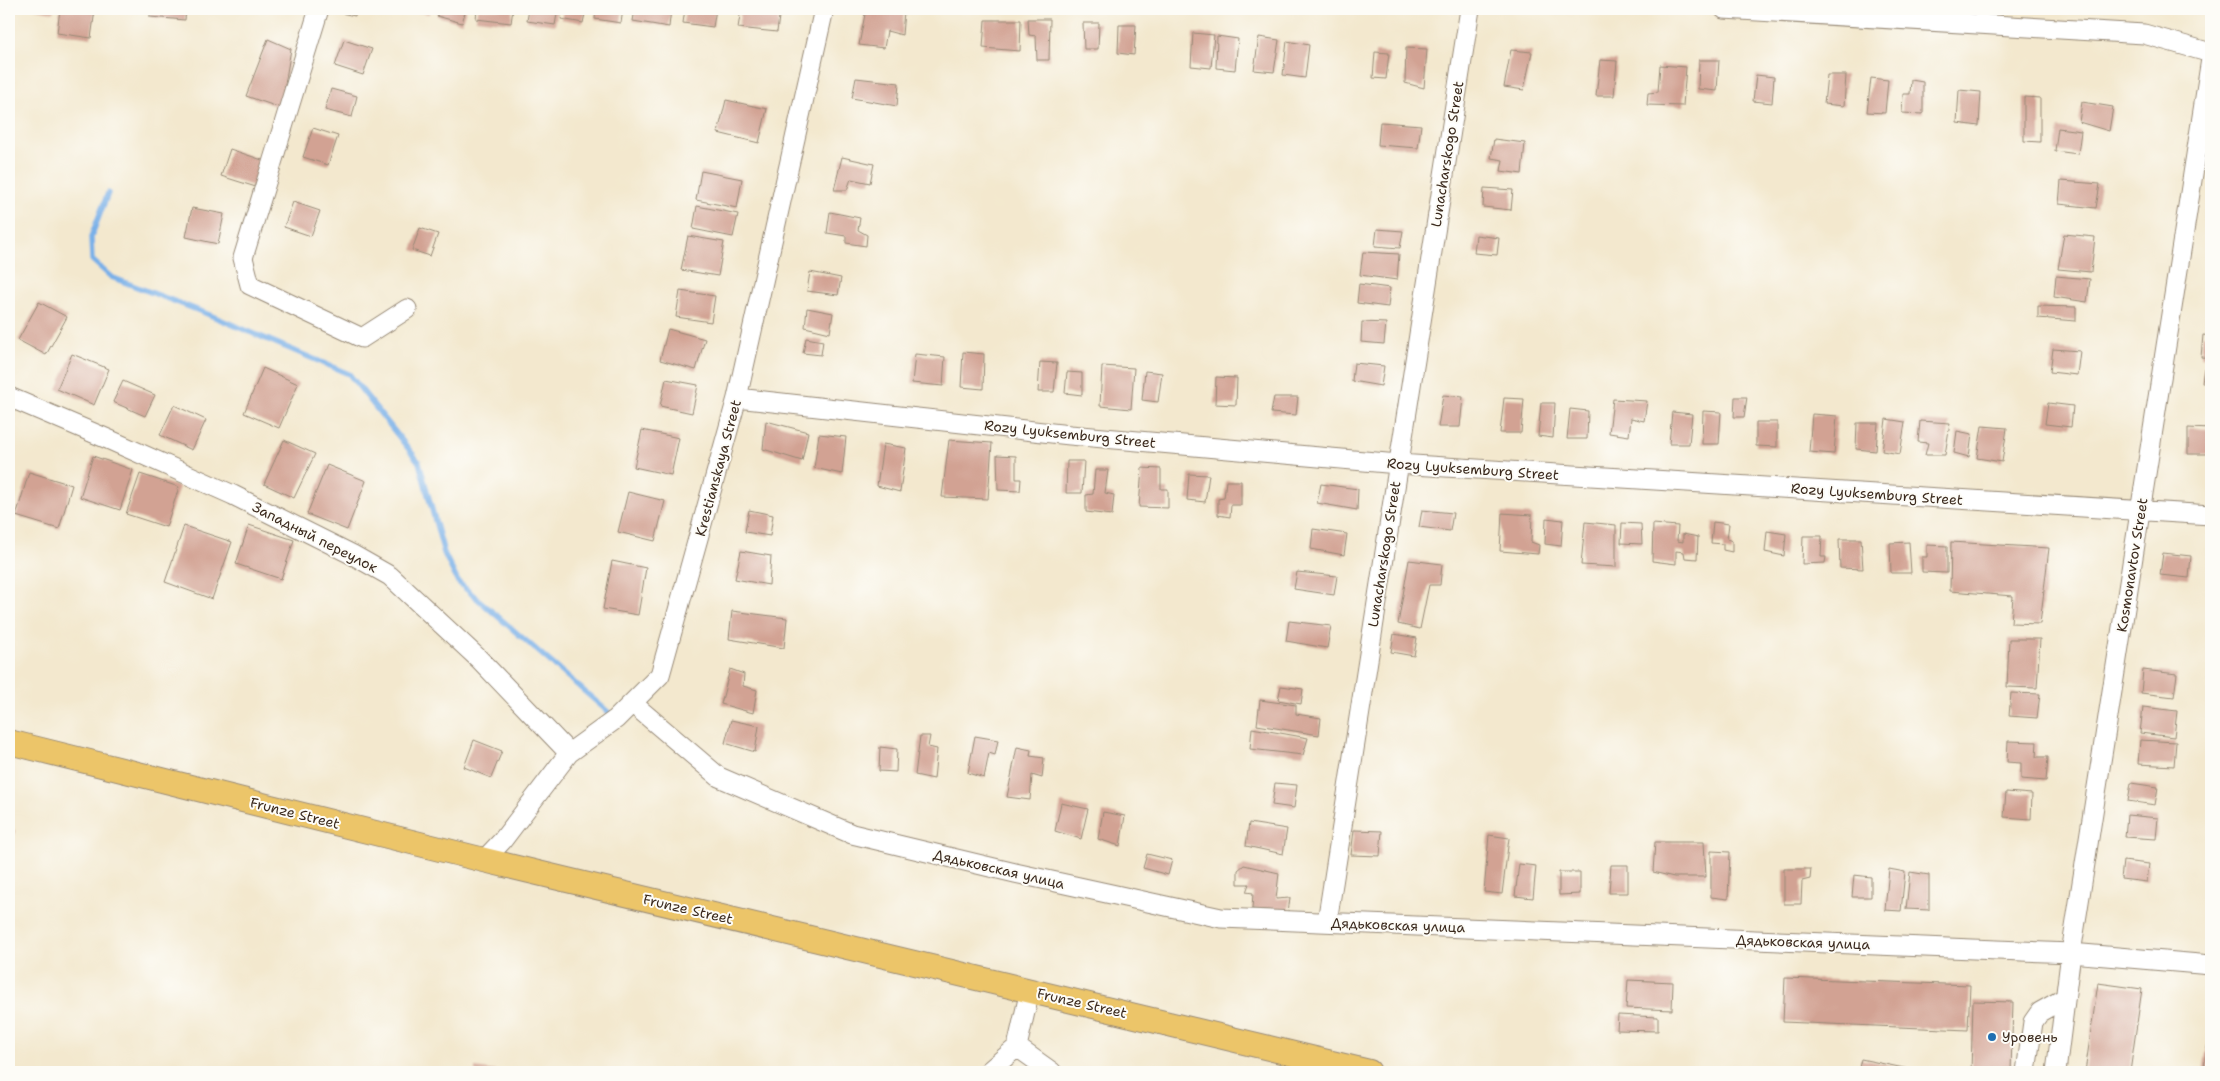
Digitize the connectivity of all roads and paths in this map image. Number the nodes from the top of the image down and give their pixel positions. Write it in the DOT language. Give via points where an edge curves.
graph roads {
  1 [pos="319,9"];
  2 [pos="824,9"];
  3 [pos="1470,9"];
  4 [pos="1724,9"];
  5 [pos="2211,54"];
  6 [pos="2211,59"];
  7 [pos="407,309"];
  8 [pos="9,397"];
  9 [pos="737,398"];
  10 [pos="1398,464"];
  11 [pos="2141,511"];
  12 [pos="2211,515"];
  13 [pos="632,703"];
  14 [pos="9,742"];
  15 [pos="569,753"];
  16 [pos="484,860"];
  17 [pos="1327,922"];
  18 [pos="2072,953"];
  19 [pos="2211,966"];
  20 [pos="1030,990"];
  21 [pos="2065,998"];
  22 [pos="1017,1048"];
  23 [pos="988,1072"];
  24 [pos="1052,1072"];
  25 [pos="1369,1072"];
  26 [pos="2026,1072"];
  27 [pos="2056,1072"];
  1 -- 7 [label="street" via="243,258 250,285 362,338"];
  2 -- 9 [label="street, Krestianskaya Street"];
  3 -- 10 [label="street, Lunacharskogo Street"];
  4 -- 5 [label="street" via="2144,34"];
  6 -- 11 [label="street, Kosmonavtov Street"];
  8 -- 15 [label="street, Западный переулок" via="233,495 390,576 479,659"];
  9 -- 10 [label="street, Rozy Lyuksemburg Street" via="1070,435"];
  9 -- 13 [label="street, Krestianskaya Street" via="660,675"];
  10 -- 11 [label="street, Rozy Lyuksemburg Street"];
  10 -- 17 [label="street, Lunacharskogo Street"];
  11 -- 12 [label="street, Rozy Lyuksemburg Street"];
  11 -- 18 [label="street, Kosmonavtov Street"];
  13 -- 15 [label="street, Krestianskaya Street" via="616,719"];
  13 -- 17 [label="street, Дядьковская улица" via="719,777 852,834 1220,918"];
  14 -- 16 [label="main road, Frunze Street"];
  15 -- 16 [label="street, Krestianskaya Street"];
  16 -- 20 [label="main road, Frunze Street"];
  17 -- 18 [label="street, Дядьковская улица"];
  18 -- 19 [label="street, Дядьковская улица"];
  18 -- 21 [label="street, Kosmonavtov Street"];
  20 -- 22 [label="street"];
  20 -- 25 [label="main road, Frunze Street"];
  21 -- 26 [label="street" via="2040,1012 2033,1022"];
  21 -- 27 [label="street, Kosmonavtov Street"];
  22 -- 23 [label="street"];
  22 -- 24 [label="street"];
}
